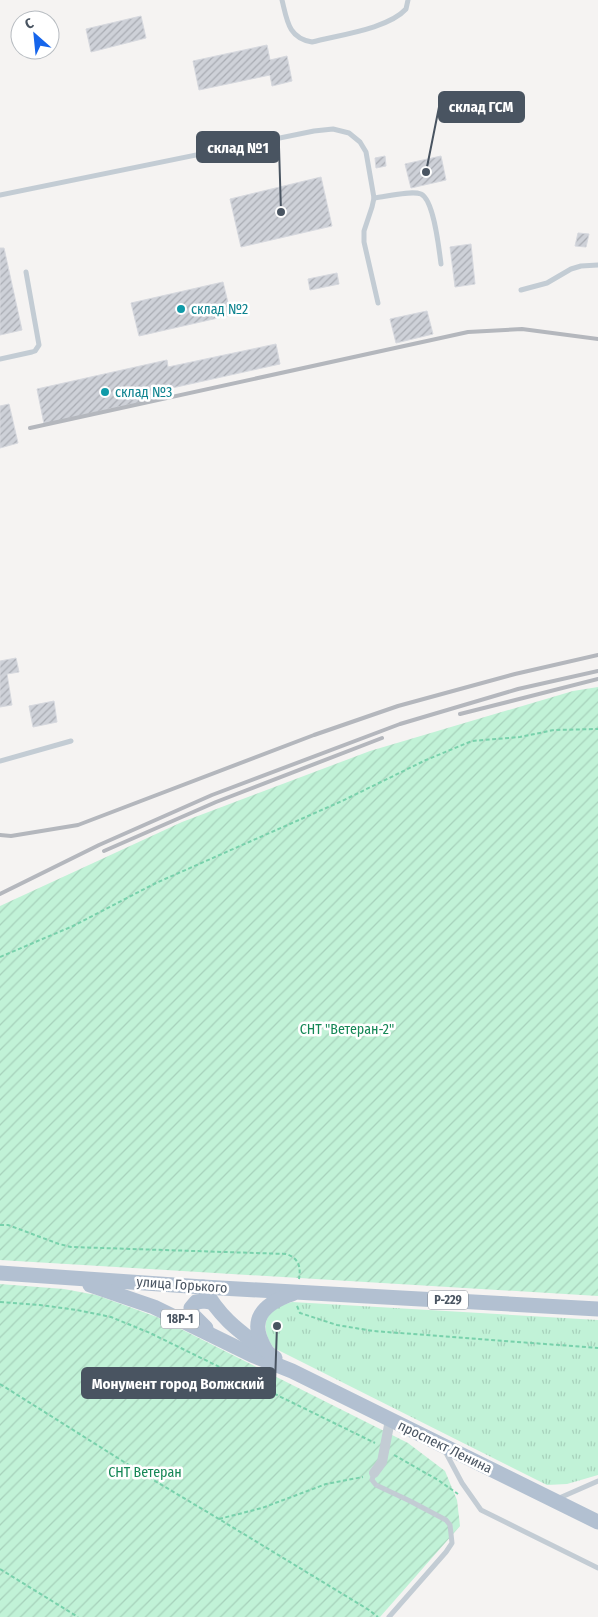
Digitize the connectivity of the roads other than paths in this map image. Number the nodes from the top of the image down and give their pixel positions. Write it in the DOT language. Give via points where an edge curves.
graph roads {
  1 [pos="282,0"];
  2 [pos="408,0"];
  3 [pos="0,195"];
  4 [pos="374,198"];
  5 [pos="442,264"];
  6 [pos="598,265"];
  7 [pos="26,272"];
  8 [pos="521,290"];
  9 [pos="378,303"];
  10 [pos="0,359"];
  11 [pos="71,741"];
  12 [pos="0,761"];
  13 [pos="0,1273"];
  14 [pos="65,1276"];
  15 [pos="203,1287"];
  16 [pos="298,1291"];
  17 [pos="211,1302"];
  18 [pos="598,1309"];
  19 [pos="217,1338"];
  20 [pos="266,1352"];
  21 [pos="292,1371"];
  22 [pos="390,1420"];
  23 [pos="443,1446"];
  24 [pos="374,1473"];
  25 [pos="598,1481"];
  26 [pos="554,1500"];
  27 [pos="598,1522"];
  28 [pos="598,1568"];
  29 [pos="389,1617"];
  1 -- 2 [label="lane" via="290,28 302,40 312,42 394,19 406,9"];
  3 -- 4 [label="lane" via="314,130 333,129 349,133 366,152"];
  4 -- 5 [label="lane" via="414,193 426,198 431,208"];
  4 -- 9 [label="lane" via="364,242"];
  6 -- 8 [label="lane" via="570,269 547,283"];
  7 -- 10 [label="lane" via="39,345 35,351"];
  11 -- 12 [label="lane"];
  13 -- 14 [label="main road, Р-229"];
  14 -- 15 [label="main road, улица Горького / Р-229"];
  14 -- 19 [label="main road, проспект Ленина / 18Р-1" via="154,1307"];
  15 -- 16 [label="main road, улица Горького / Р-229"];
  15 -- 17 [label="main road, проспект Ленина / 18Р-1"];
  16 -- 18 [label="main road, Р-229"];
  16 -- 20 [label="main road" via="269,1304 263,1312 257,1328"];
  17 -- 19 [label="main road" via="196,1302 191,1308 198,1321"];
  17 -- 20 [label="main road, проспект Ленина / 18Р-1" via="232,1326"];
  19 -- 21 [label="main road, проспект Ленина / 18Р-1"];
  20 -- 21 [label="main road, проспект Ленина / 18Р-1"];
  21 -- 22 [label="main road, проспект Ленина / 18Р-1"];
  22 -- 23 [label="main road, проспект Ленина / 18Р-1"];
  22 -- 24 [label="street" via="382,1462"];
  23 -- 26 [label="main road, проспект Ленина / 18Р-1"];
  23 -- 28 [label="lane" via="454,1470 481,1510"];
  24 -- 29 [label="lane" via="372,1480 376,1485 446,1520 450,1525 452,1543"];
  25 -- 26 [label="lane"];
  26 -- 27 [label="main road, проспект Ленина / 18Р-1"];
}
